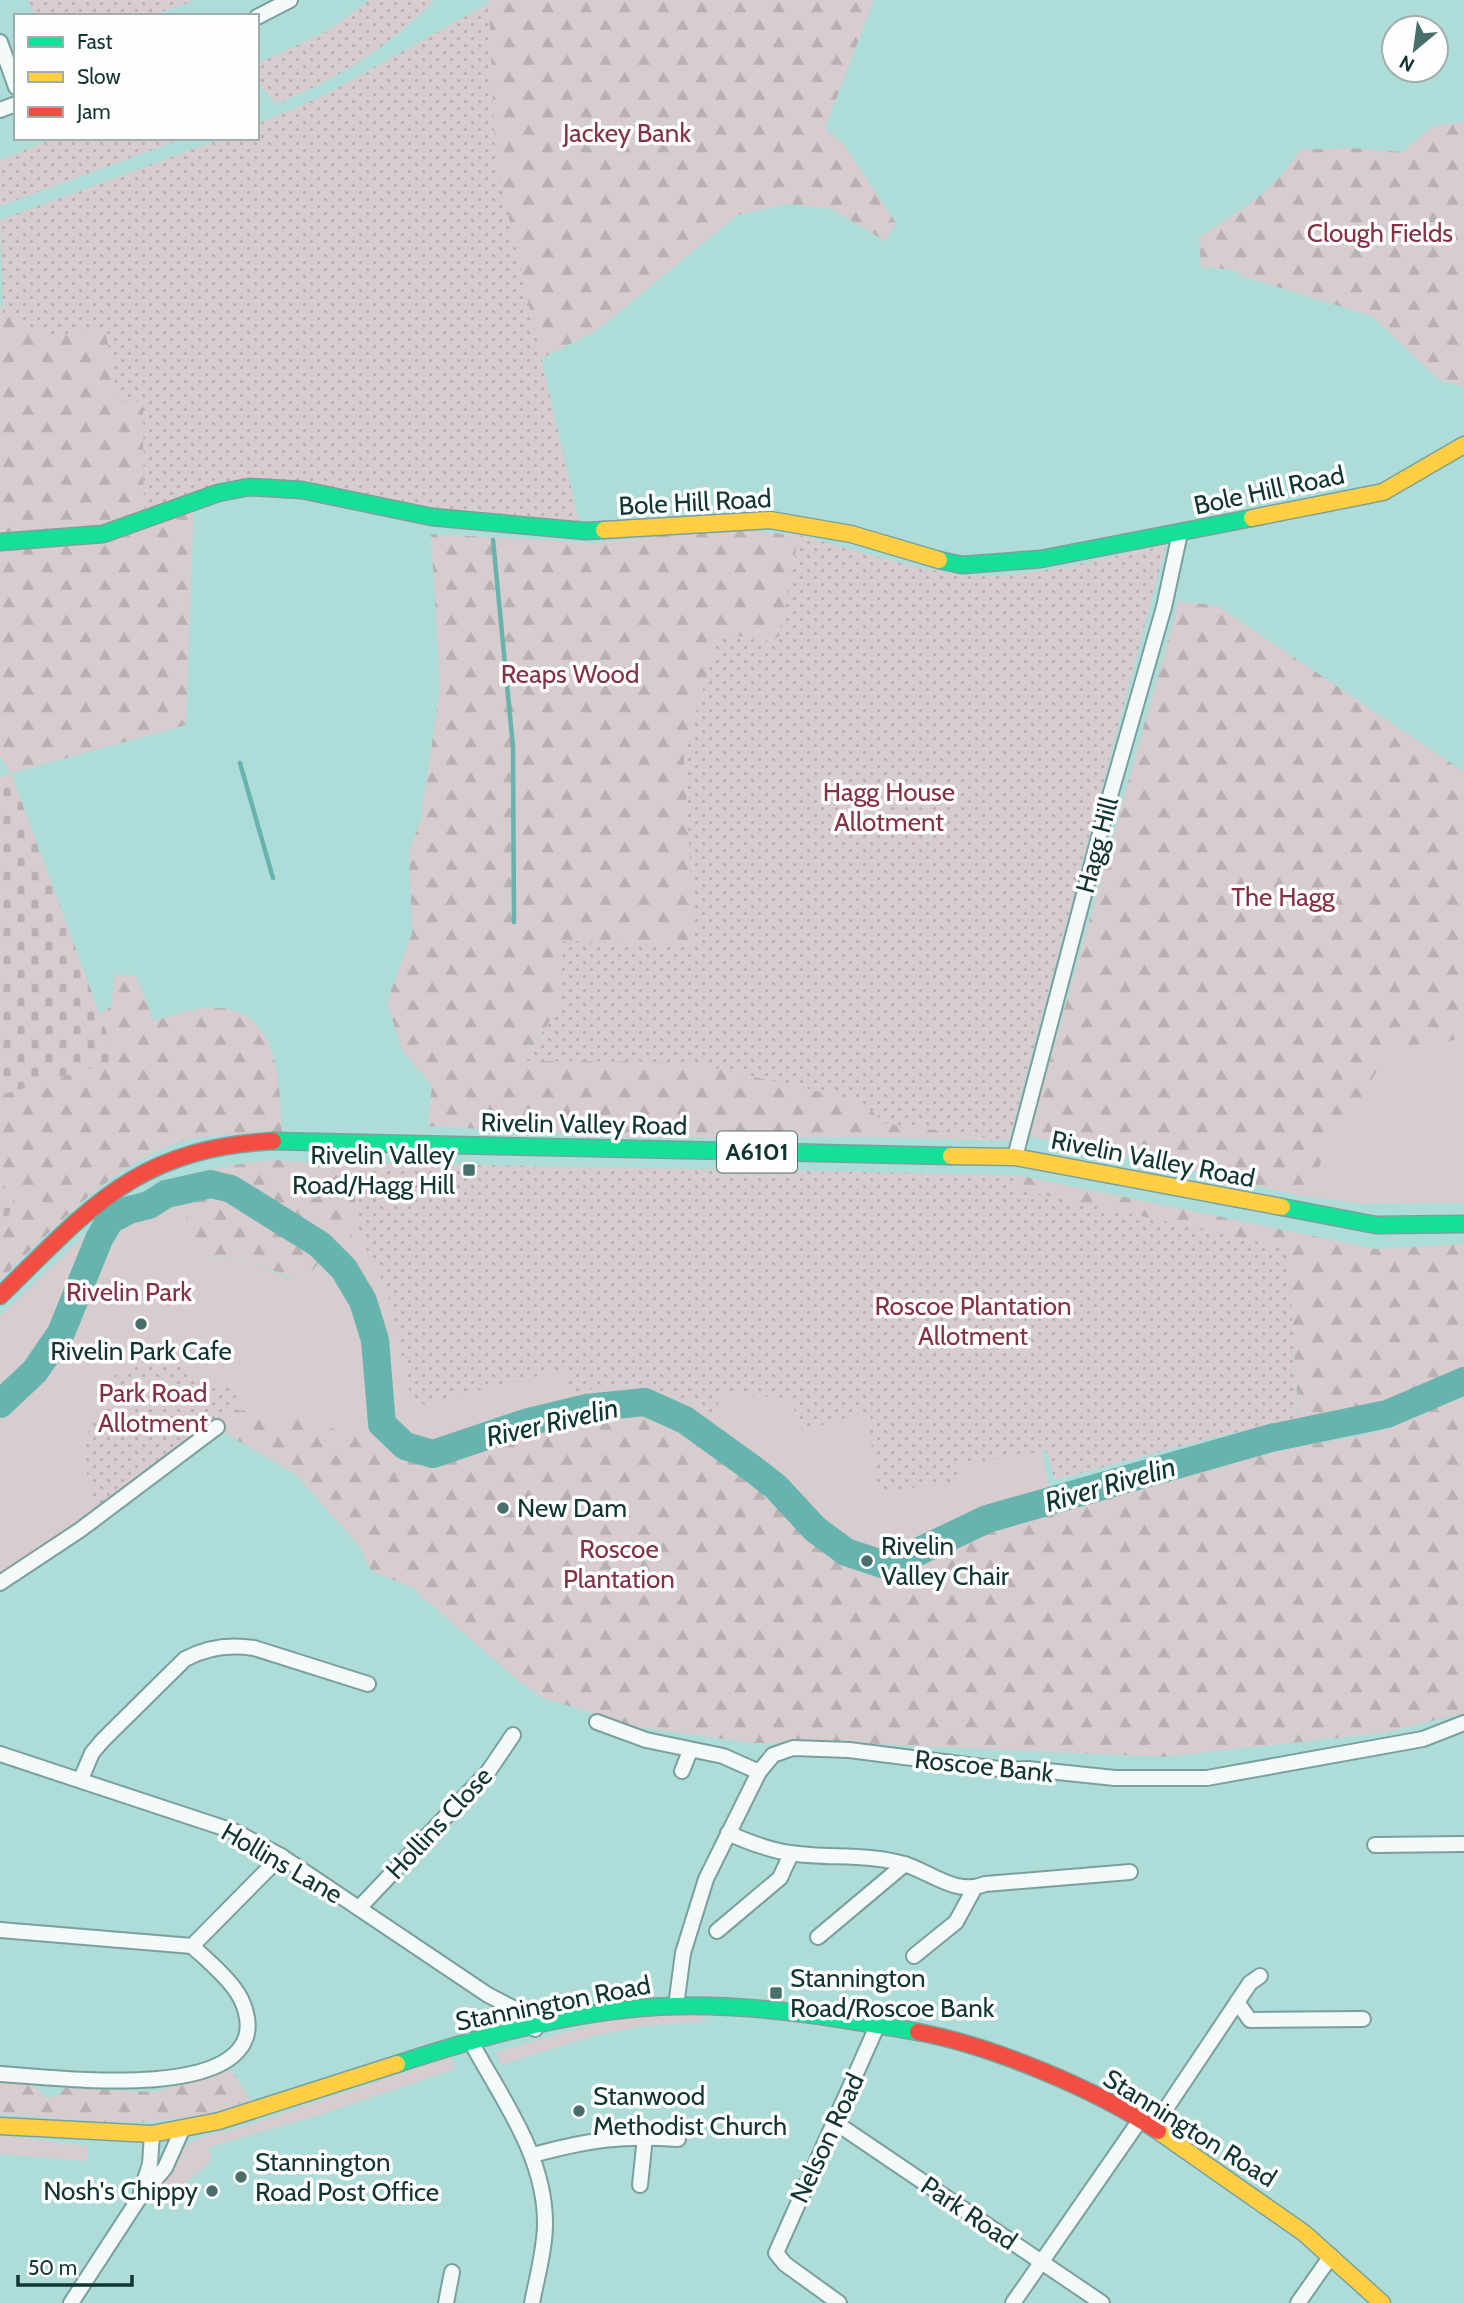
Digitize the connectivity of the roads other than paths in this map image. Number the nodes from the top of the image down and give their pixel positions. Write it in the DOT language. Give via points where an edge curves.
graph roads {
  1 [pos="290,0"];
  2 [pos="259,16"];
  3 [pos="0,42"];
  4 [pos="14,81"];
  5 [pos="1464,446"];
  6 [pos="1180,533"];
  7 [pos="0,542"];
  8 [pos="1015,1157"];
  9 [pos="1464,1224"];
  10 [pos="0,1296"];
  11 [pos="217,1427"];
  12 [pos="0,1583"];
  13 [pos="368,1685"];
  14 [pos="597,1722"];
  15 [pos="1464,1723"];
  16 [pos="513,1735"];
  17 [pos="690,1751"];
  18 [pos="0,1754"];
  19 [pos="682,1772"];
  20 [pos="759,1772"];
  21 [pos="81,1779"];
  22 [pos="728,1833"];
  23 [pos="1464,1844"];
  24 [pos="1375,1845"];
  25 [pos="791,1854"];
  26 [pos="281,1856"];
  27 [pos="905,1864"];
  28 [pos="1130,1872"];
  29 [pos="974,1889"];
  30 [pos="359,1908"];
  31 [pos="0,1930"];
  32 [pos="717,1931"];
  33 [pos="818,1937"];
  34 [pos="192,1946"];
  35 [pos="914,1955"];
  36 [pos="1260,1976"];
  37 [pos="1237,2002"];
  38 [pos="676,2006"];
  39 [pos="1363,2019"];
  40 [pos="878,2024"];
  41 [pos="535,2029"];
  42 [pos="470,2040"];
  43 [pos="0,2074"];
  44 [pos="836,2123"];
  45 [pos="1147,2124"];
  46 [pos="0,2126"];
  47 [pos="182,2130"];
  48 [pos="152,2134"];
  49 [pos="645,2137"];
  50 [pos="678,2139"];
  51 [pos="533,2155"];
  52 [pos="640,2185"];
  53 [pos="138,2200"];
  54 [pos="1331,2256"];
  55 [pos="1041,2262"];
  56 [pos="452,2272"];
  57 [pos="71,2303"];
  58 [pos="446,2303"];
  59 [pos="532,2303"];
  60 [pos="839,2303"];
  61 [pos="1013,2303"];
  62 [pos="1102,2303"];
  63 [pos="1298,2303"];
  64 [pos="1382,2303"];
  1 -- 2 [label="street"];
  3 -- 4 [label="street"];
  5 -- 6 [label="main road, Bole Hill Road" via="1383,492"];
  6 -- 7 [label="main road, Bole Hill Road" via="1041,559 962,565 819,526 770,520 585,531 432,517 302,490 250,487 218,493 103,534"];
  6 -- 8 [label="street, Hagg Hill"];
  8 -- 9 [label="main road, Rivelin Valley Road / A6101" via="1376,1225"];
  8 -- 10 [label="main road, Rivelin Valley Road / A6101" via="281,1141 238,1144 167,1160 134,1180 99,1203"];
  11 -- 12 [label="street" via="80,1530"];
  13 -- 21 [label="street" via="254,1648 236,1645 199,1652 185,1659 103,1740"];
  14 -- 17 [label="street"];
  15 -- 20 [label="street, Roscoe Bank" via="1423,1739 1207,1778 1115,1778 793,1748 773,1755"];
  16 -- 30 [label="street, Hollins Close" via="488,1772"];
  17 -- 19 [label="street"];
  17 -- 20 [label="street" via="723,1756"];
  18 -- 21 [label="street, Hollins Lane"];
  20 -- 22 [label="street, Roscoe Bank"];
  21 -- 26 [label="street, Hollins Lane" via="236,1832"];
  22 -- 25 [label="street"];
  22 -- 38 [label="street, Roscoe Bank" via="698,1899 683,1953"];
  23 -- 24 [label="street"];
  25 -- 27 [label="street" via="849,1854"];
  25 -- 32 [label="street" via="780,1878"];
  26 -- 30 [label="street, Hollins Lane"];
  26 -- 34 [label="street"];
  27 -- 29 [label="street" via="948,1884"];
  27 -- 33 [label="street"];
  28 -- 29 [label="street" via="985,1884"];
  29 -- 35 [label="street" via="956,1922"];
  30 -- 41 [label="street, Hollins Lane" via="488,1995 521,2012"];
  31 -- 34 [label="street"];
  34 -- 43 [label="street" via="235,1989 244,2007 249,2026 244,2041 225,2064 177,2077 136,2080"];
  36 -- 37 [label="street"];
  37 -- 39 [label="street" via="1250,2020"];
  37 -- 45 [label="street"];
  38 -- 40 [label="main road, Stannington Road" via="774,2009"];
  38 -- 41 [label="main road, Stannington Road" via="619,2011"];
  40 -- 44 [label="street, Nelson Road"];
  40 -- 45 [label="main road, Stannington Road" via="938,2036 1020,2063 1096,2095"];
  41 -- 42 [label="main road, Stannington Road"];
  42 -- 47 [label="main road, Stannington Road" via="284,2102"];
  42 -- 51 [label="street"];
  44 -- 55 [label="street, Park Road"];
  44 -- 60 [label="street, Nelson Road" via="776,2253"];
  45 -- 54 [label="main road, Stannington Road" via="1276,2212"];
  45 -- 55 [label="street"];
  46 -- 48 [label="main road, Stannington Road"];
  47 -- 48 [label="main road, Stannington Road"];
  47 -- 53 [label="street" via="164,2168"];
  48 -- 53 [label="street" via="150,2164"];
  49 -- 50 [label="street"];
  49 -- 51 [label="street" via="592,2139"];
  49 -- 52 [label="street"];
  51 -- 59 [label="street" via="545,2225"];
  53 -- 57 [label="street"];
  54 -- 63 [label="street"];
  54 -- 64 [label="main road, Stannington Road"];
  55 -- 61 [label="street"];
  55 -- 62 [label="street, Park Road"];
  56 -- 58 [label="street"];
}
